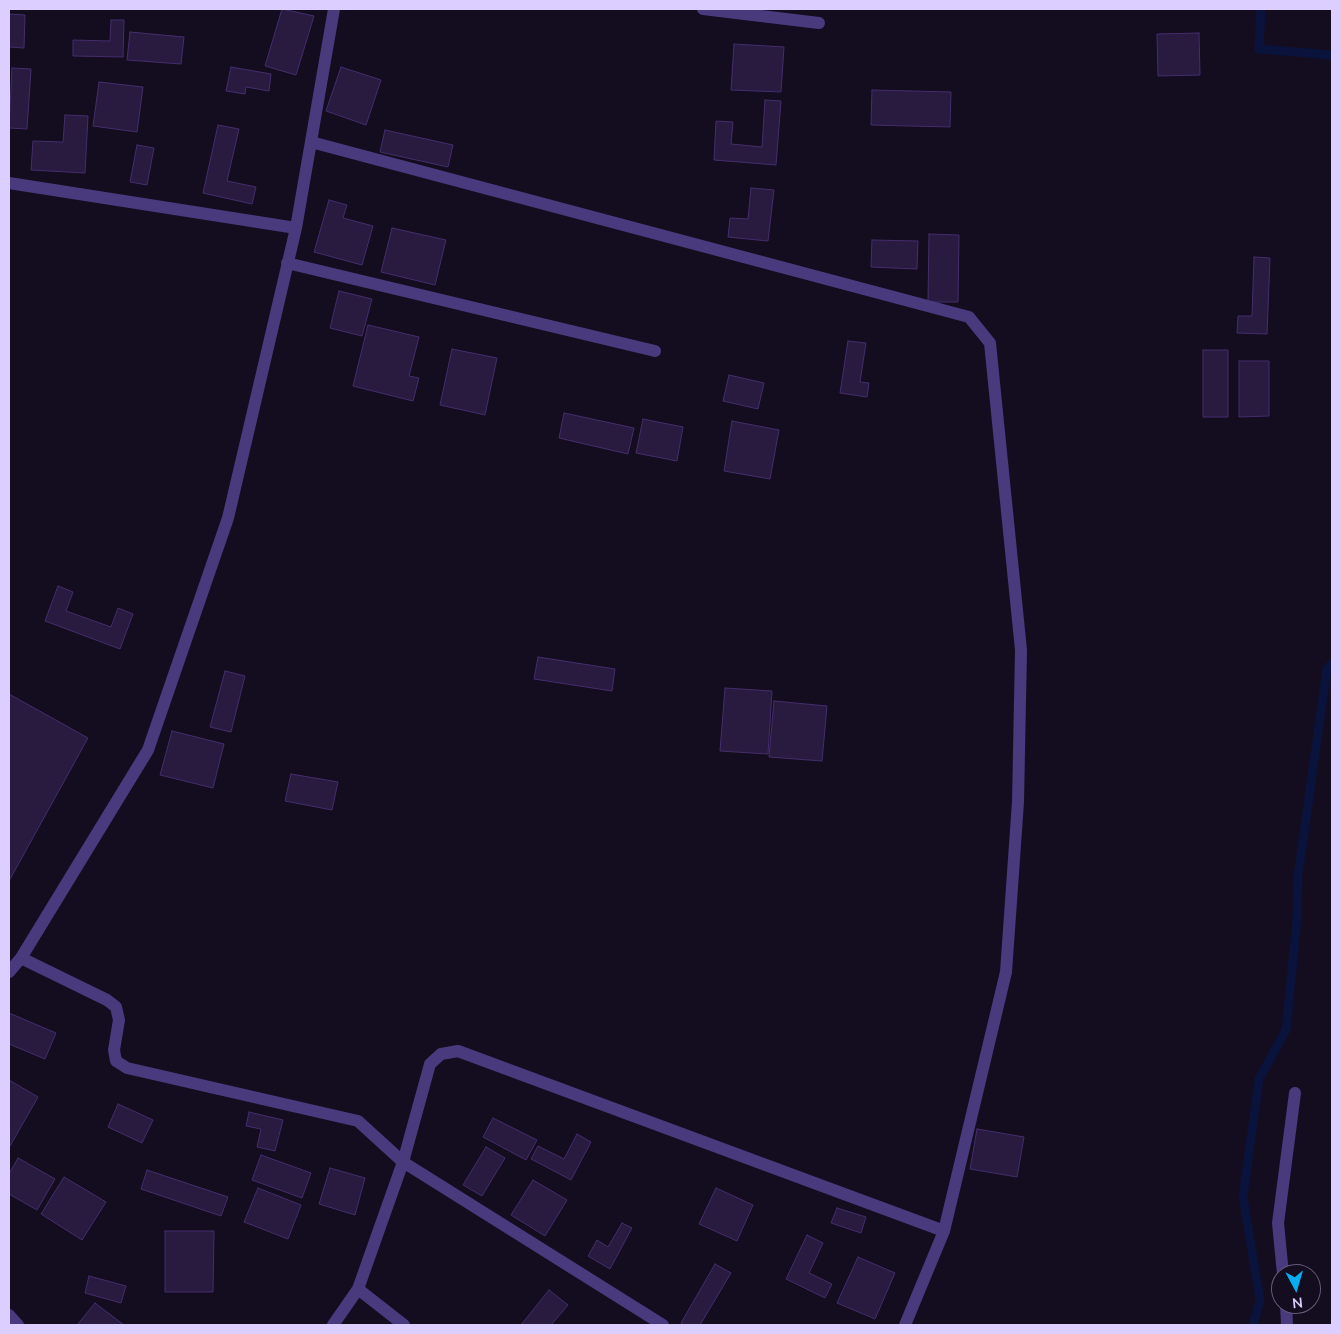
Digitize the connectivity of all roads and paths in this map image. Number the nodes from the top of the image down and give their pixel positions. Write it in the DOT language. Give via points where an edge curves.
graph roads {
  1 [pos="334,9"];
  2 [pos="702,9"];
  3 [pos="819,23"];
  4 [pos="311,142"];
  5 [pos="9,183"];
  6 [pos="296,228"];
  7 [pos="288,263"];
  8 [pos="655,350"];
  9 [pos="21,958"];
  10 [pos="9,972"];
  11 [pos="1295,1093"];
  12 [pos="403,1162"];
  13 [pos="944,1231"];
  14 [pos="1282,1264"];
  15 [pos="358,1289"];
  16 [pos="9,1314"];
  17 [pos="18,1325"];
  18 [pos="332,1325"];
  19 [pos="404,1325"];
  20 [pos="663,1325"];
  21 [pos="905,1325"];
  1 -- 4 [label="street"];
  2 -- 3 [label="street"];
  4 -- 6 [label="street"];
  4 -- 13 [label="street" via="968,317 990,344 1021,650 1018,802 1006,972"];
  5 -- 6 [label="street"];
  6 -- 7 [label="street"];
  7 -- 8 [label="street"];
  7 -- 9 [label="street" via="228,518 148,750"];
  9 -- 10 [label="street"];
  9 -- 12 [label="street" via="116,1007 119,1020 114,1050 116,1061 127,1068 358,1121"];
  11 -- 14 [label="street" via="1278,1223"];
  12 -- 13 [label="street" via="430,1064 441,1054 458,1050"];
  12 -- 15 [label="street"];
  12 -- 20 [label="street"];
  13 -- 21 [label="street"];
  15 -- 18 [label="street"];
  15 -- 19 [label="street"];
  16 -- 17 [label="street"];
}
